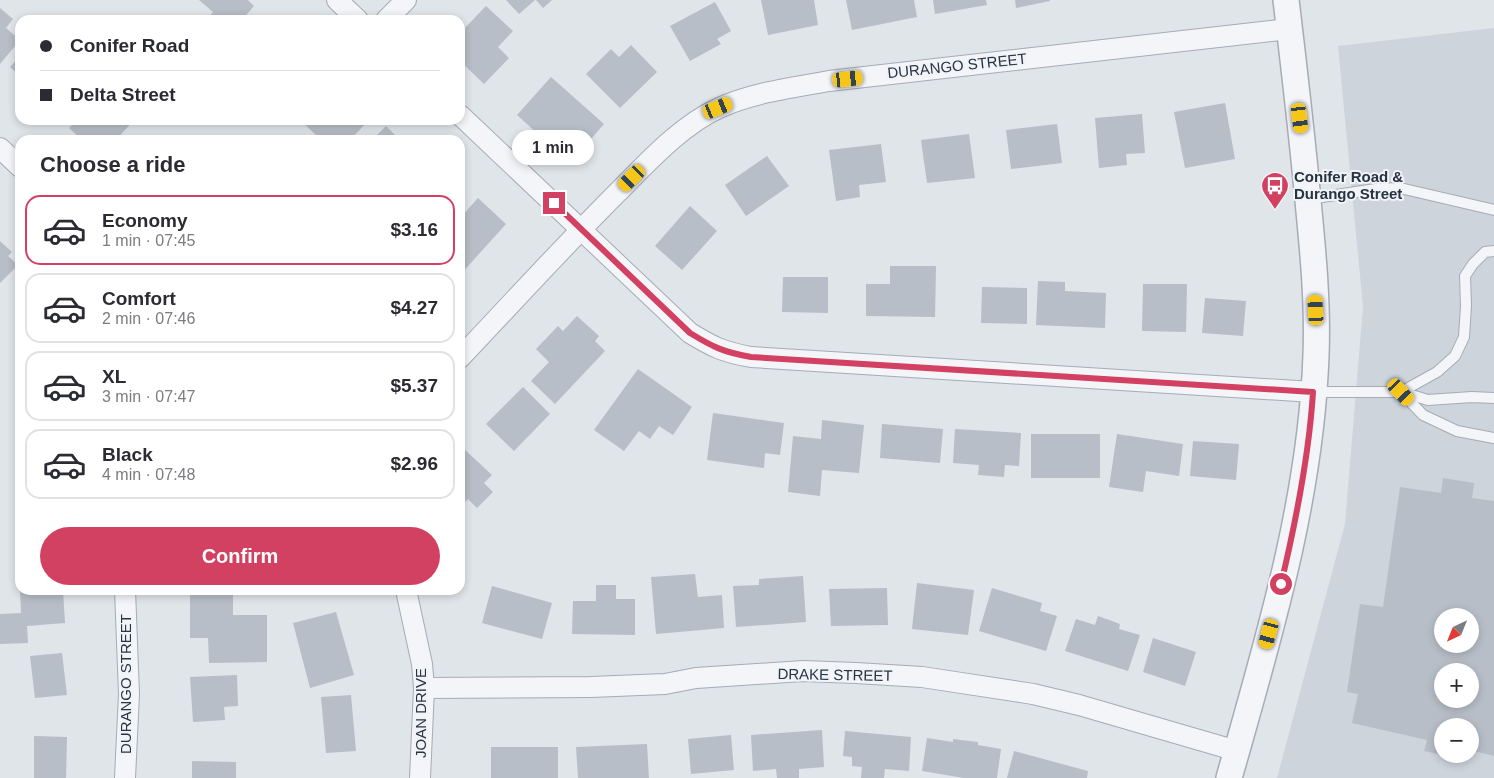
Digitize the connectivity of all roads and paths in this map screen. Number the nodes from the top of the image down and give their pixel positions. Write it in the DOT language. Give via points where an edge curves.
graph roads {
  1 [pos="336,0"];
  2 [pos="406,0"];
  3 [pos="1286,0"];
  4 [pos="352,15"];
  5 [pos="391,15"];
  6 [pos="1289,29"];
  7 [pos="465,120"];
  8 [pos="0,148"];
  9 [pos="15,162"];
  10 [pos="1308,200"];
  11 [pos="1494,210"];
  12 [pos="582,229"];
  13 [pos="1494,251"];
  14 [pos="465,353"];
  15 [pos="1313,392"];
  16 [pos="1401,392"];
  17 [pos="1494,398"];
  18 [pos="1494,438"];
  19 [pos="125,595"];
  20 [pos="407,595"];
  21 [pos="424,688"];
  22 [pos="1237,751"];
  23 [pos="125,778"];
  24 [pos="420,778"];
  25 [pos="1229,778"];
  1 -- 4 [label="street"];
  2 -- 5 [label="street"];
  3 -- 6 [label="street"];
  6 -- 10 [label="street"];
  6 -- 12 [label="street, DURANGO STREET" via="829,81 758,94 700,118 658,152"];
  7 -- 12 [label="street"];
  8 -- 9 [label="street"];
  10 -- 11 [label="lane" via="1400,188"];
  10 -- 15 [label="street" via="1316,310"];
  12 -- 14 [label="street, DURANGO STREET"];
  12 -- 15 [label="street" via="690,333 728,353"];
  13 -- 16 [label="lane" via="1485,252 1465,276 1464,337 1454,356 1437,372"];
  15 -- 16 [label="lane"];
  15 -- 22 [label="street" via="1293,535"];
  16 -- 17 [label="lane" via="1428,400"];
  16 -- 18 [label="lane" via="1423,415 1457,431"];
  19 -- 23 [label="street, DURANGO STREET" via="129,694"];
  20 -- 21 [label="street, JOAN DRIVE"];
  21 -- 22 [label="street, DRAKE STREET" via="600,687 803,672 922,677 1033,694"];
  21 -- 24 [label="street, JOAN DRIVE"];
  22 -- 25 [label="street"];
}
